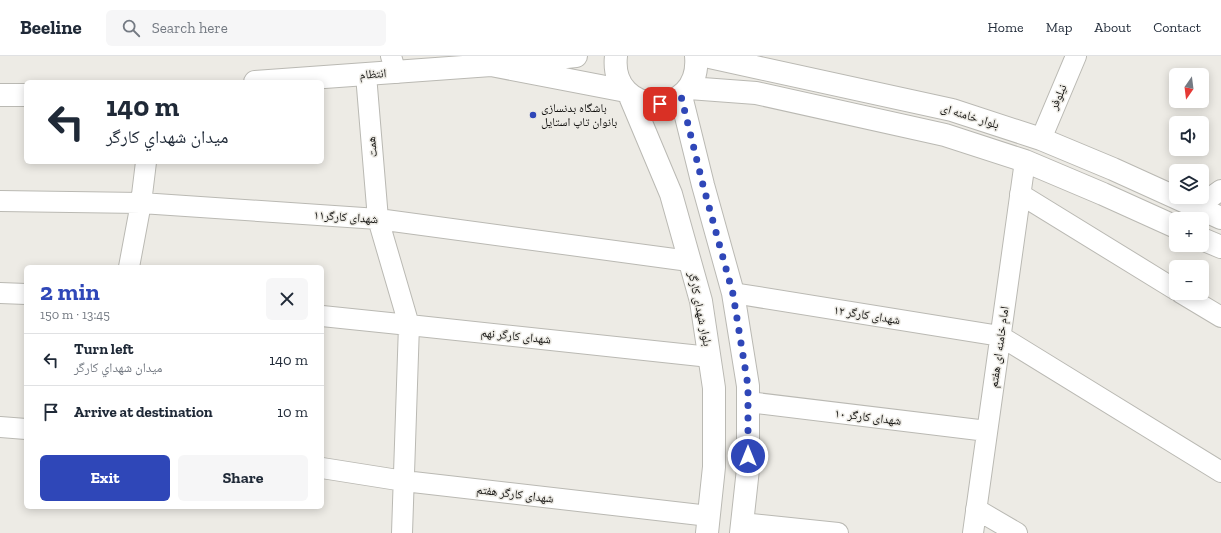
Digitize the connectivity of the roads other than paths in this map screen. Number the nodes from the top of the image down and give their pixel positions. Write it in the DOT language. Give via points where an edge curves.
graph roads {
  1 [pos="576,56"];
  2 [pos="616,56"];
  3 [pos="696,56"];
  4 [pos="705,56"];
  5 [pos="1076,56"];
  6 [pos="393,64"];
  7 [pos="490,65"];
  8 [pos="366,75"];
  9 [pos="287,80"];
  10 [pos="685,92"];
  11 [pos="628,93"];
  12 [pos="0,95"];
  13 [pos="24,95"];
  14 [pos="1041,139"];
  15 [pos="1025,161"];
  16 [pos="146,164"];
  17 [pos="1221,190"];
  18 [pos="1020,194"];
  19 [pos="0,201"];
  20 [pos="141,203"];
  21 [pos="1197,207"];
  22 [pos="1221,218"];
  23 [pos="378,219"];
  24 [pos="1169,224"];
  25 [pos="1209,242"];
  26 [pos="1221,247"];
  27 [pos="689,260"];
  28 [pos="129,265"];
  29 [pos="1169,286"];
  30 [pos="0,293"];
  31 [pos="24,294"];
  32 [pos="733,294"];
  33 [pos="1192,300"];
  34 [pos="324,316"];
  35 [pos="1221,318"];
  36 [pos="409,325"];
  37 [pos="1000,336"];
  38 [pos="710,357"];
  39 [pos="748,402"];
  40 [pos="0,427"];
  41 [pos="24,429"];
  42 [pos="987,431"];
  43 [pos="324,468"];
  44 [pos="1221,472"];
  45 [pos="404,481"];
  46 [pos="976,509"];
  47 [pos="708,524"];
  48 [pos="741,528"];
  49 [pos="402,533"];
  50 [pos="838,533"];
  51 [pos="973,533"];
  52 [pos="1017,533"];
  1 -- 7 [label="street"];
  2 -- 11 [label="street, بلوار شهدای کارگر" via="618,79"];
  3 -- 10 [label="street" via="695,78"];
  4 -- 14 [label="street, بلوار خامنه ای" via="952,110"];
  5 -- 14 [label="street, نیلوفر"];
  6 -- 7 [label="street, انتظام"];
  6 -- 8 [label="street, انتظام"];
  7 -- 11 [label="street"];
  8 -- 9 [label="street, انتظام"];
  8 -- 23 [label="street, همت"];
  10 -- 11 [label="street" via="671,102 660,104 649,104"];
  10 -- 15 [label="street" via="756,93 945,135"];
  10 -- 32 [label="street" via="703,185"];
  11 -- 27 [label="street, بلوار شهدای کارگر" via="671,194"];
  12 -- 13 [label="street"];
  14 -- 21 [label="street, بلوار خامنه ای"];
  15 -- 18 [label="street, امام خامنه ای هفتم"];
  15 -- 24 [label="street"];
  16 -- 20 [label="street"];
  17 -- 21 [label="street"];
  18 -- 29 [label="street"];
  18 -- 37 [label="street, امام خامنه ای هفتم"];
  19 -- 20 [label="street, شهدای کارگر۱۱"];
  20 -- 23 [label="street, شهدای کارگر۱۱"];
  20 -- 28 [label="street"];
  21 -- 22 [label="street, بلوار خامنه ای"];
  23 -- 27 [label="street, شهدای کارگر۱۱"];
  23 -- 36 [label="street, همت"];
  25 -- 26 [label="street"];
  27 -- 38 [label="street, بلوار شهدای کارگر" via="701,301"];
  30 -- 31 [label="street"];
  32 -- 37 [label="street, شهدای کارگر ۱۲"];
  32 -- 39 [label="street" via="748,386"];
  33 -- 35 [label="street"];
  34 -- 36 [label="street, شهدای کارگر نهم"];
  36 -- 38 [label="street, شهدای کارگر نهم"];
  36 -- 45 [label="street, همت"];
  37 -- 42 [label="street, امام خامنه ای هفتم"];
  37 -- 44 [label="street"];
  38 -- 47 [label="street, بلوار شهدای کارگر" via="714,388 714,467"];
  39 -- 42 [label="street, شهدای کارگر ۱۰"];
  39 -- 48 [label="street" via="748,469"];
  40 -- 41 [label="street"];
  42 -- 46 [label="street, امام خامنه ای هفتم"];
  43 -- 45 [label="street, شهدای کارگر هفتم"];
  45 -- 47 [label="street, شهدای کارگر هفتم"];
  45 -- 49 [label="street, همت"];
  46 -- 51 [label="street, امام خامنه ای هفتم"];
  46 -- 52 [label="street"];
  48 -- 50 [label="street"];
}
